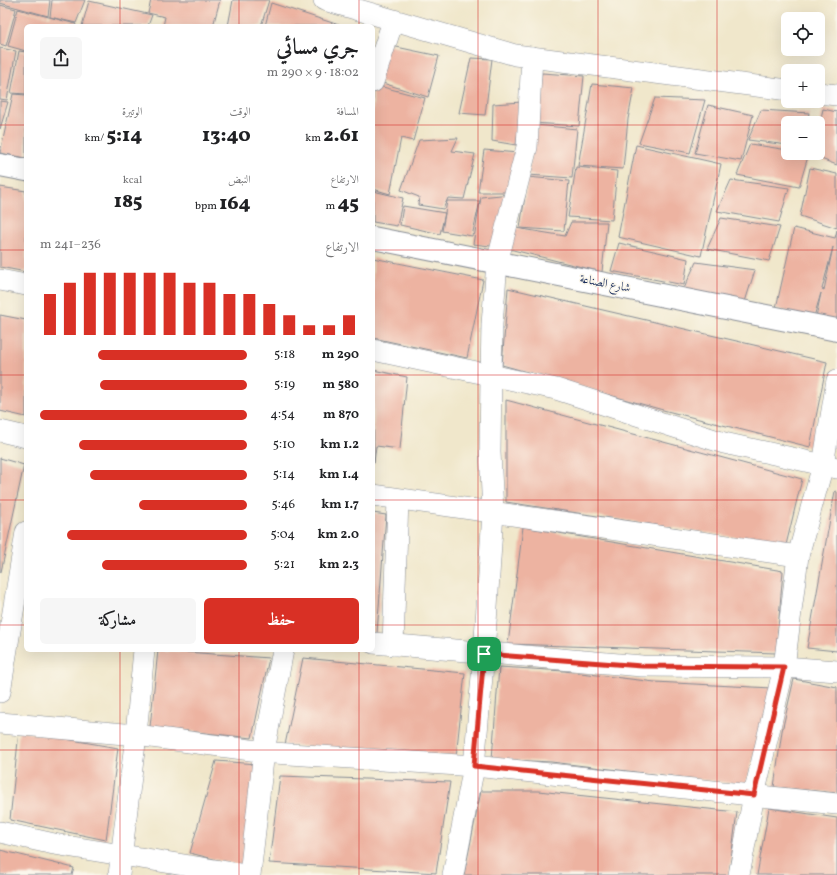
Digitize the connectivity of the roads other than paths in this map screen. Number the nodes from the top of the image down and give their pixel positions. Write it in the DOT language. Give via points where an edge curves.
graph roads {
  1 [pos="325,0"];
  2 [pos="392,21"];
  3 [pos="532,57"];
  4 [pos="375,76"];
  5 [pos="781,89"];
  6 [pos="825,94"];
  7 [pos="837,95"];
  8 [pos="0,164"];
  9 [pos="24,170"];
  10 [pos="375,238"];
  11 [pos="497,263"];
  12 [pos="0,280"];
  13 [pos="24,285"];
  14 [pos="837,330"];
  15 [pos="375,350"];
  16 [pos="491,375"];
  17 [pos="837,380"];
  18 [pos="0,431"];
  19 [pos="24,436"];
  20 [pos="830,467"];
  21 [pos="375,495"];
  22 [pos="398,499"];
  23 [pos="493,512"];
  24 [pos="24,542"];
  25 [pos="798,556"];
  26 [pos="13,597"];
  27 [pos="383,644"];
  28 [pos="144,652"];
  29 [pos="283,652"];
  30 [pos="484,654"];
  31 [pos="784,667"];
  32 [pos="837,670"];
  33 [pos="0,692"];
  34 [pos="0,723"];
  35 [pos="136,735"];
  36 [pos="264,751"];
  37 [pos="474,766"];
  38 [pos="754,795"];
  39 [pos="837,804"];
  40 [pos="0,832"];
  41 [pos="121,855"];
  42 [pos="119,875"];
  43 [pos="246,875"];
  44 [pos="250,875"];
  45 [pos="453,875"];
  46 [pos="739,875"];
  1 -- 2 [label="street"];
  2 -- 3 [label="street" via="515,55"];
  2 -- 4 [label="street"];
  3 -- 5 [label="street"];
  3 -- 11 [label="street" via="528,147"];
  6 -- 7 [label="street"];
  8 -- 9 [label="street"];
  10 -- 11 [label="street, شارع الصناعة"];
  11 -- 14 [label="street, شارع الصناعة"];
  11 -- 16 [label="street"];
  12 -- 13 [label="street"];
  15 -- 16 [label="street"];
  16 -- 20 [label="street" via="556,389 724,443"];
  16 -- 23 [label="street" via="490,452"];
  17 -- 20 [label="street"];
  18 -- 19 [label="street"];
  20 -- 25 [label="street"];
  21 -- 22 [label="street"];
  22 -- 23 [label="street"];
  22 -- 27 [label="street"];
  23 -- 25 [label="street"];
  23 -- 30 [label="street"];
  24 -- 26 [label="street"];
  25 -- 31 [label="street"];
  26 -- 33 [label="street"];
  27 -- 30 [label="street"];
  28 -- 35 [label="street"];
  29 -- 36 [label="street"];
  30 -- 31 [label="street" via="642,666"];
  30 -- 37 [label="street"];
  31 -- 32 [label="street"];
  31 -- 38 [label="street"];
  34 -- 35 [label="street"];
  35 -- 36 [label="street"];
  35 -- 41 [label="street"];
  36 -- 37 [label="street"];
  36 -- 44 [label="street"];
  37 -- 38 [label="street"];
  37 -- 45 [label="street"];
  38 -- 39 [label="street"];
  38 -- 46 [label="street"];
  40 -- 41 [label="street"];
  41 -- 42 [label="street"];
  41 -- 43 [label="street"];
}
